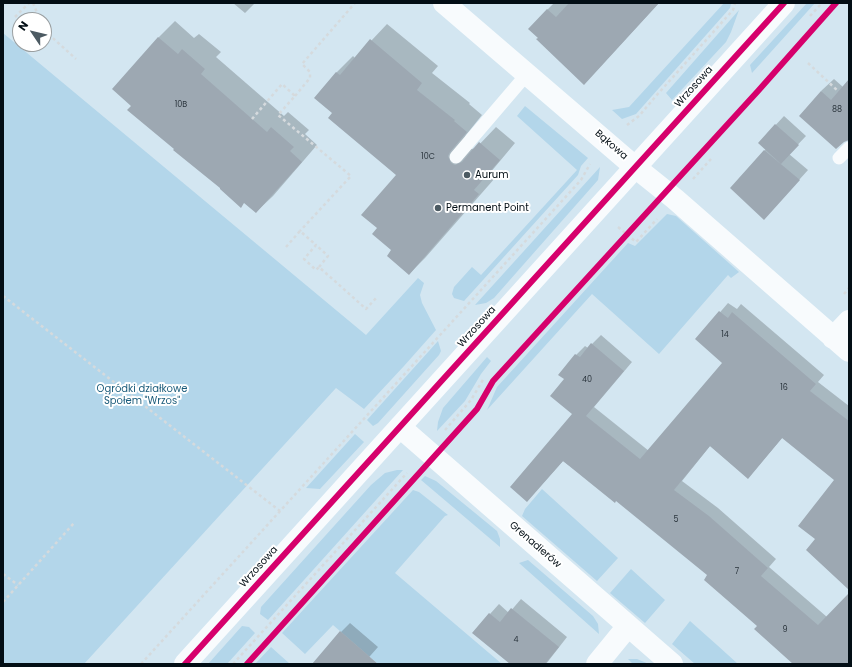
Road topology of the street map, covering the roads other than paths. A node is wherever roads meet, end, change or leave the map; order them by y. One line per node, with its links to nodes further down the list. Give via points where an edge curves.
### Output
1 (444, 3): 3 (street, Bąkowa)
2 (784, 3): 7 (street, Wrzosowa)
3 (527, 74): 5 (lane); 7 (street, Bąkowa)
4 (849, 148): 6 (lane)
5 (456, 157)
6 (839, 158)
7 (636, 166): 9 (street, Bąkowa); 10 (street, Wrzosowa)
8 (849, 321): 9 (street)
9 (841, 345)
10 (400, 427): 11 (street, Grenadierów); 12 (street, Wrzosowa)
11 (628, 626): 13 (street); 14 (street, Grenadierów)
12 (185, 664)
13 (597, 664)
14 (672, 664)

